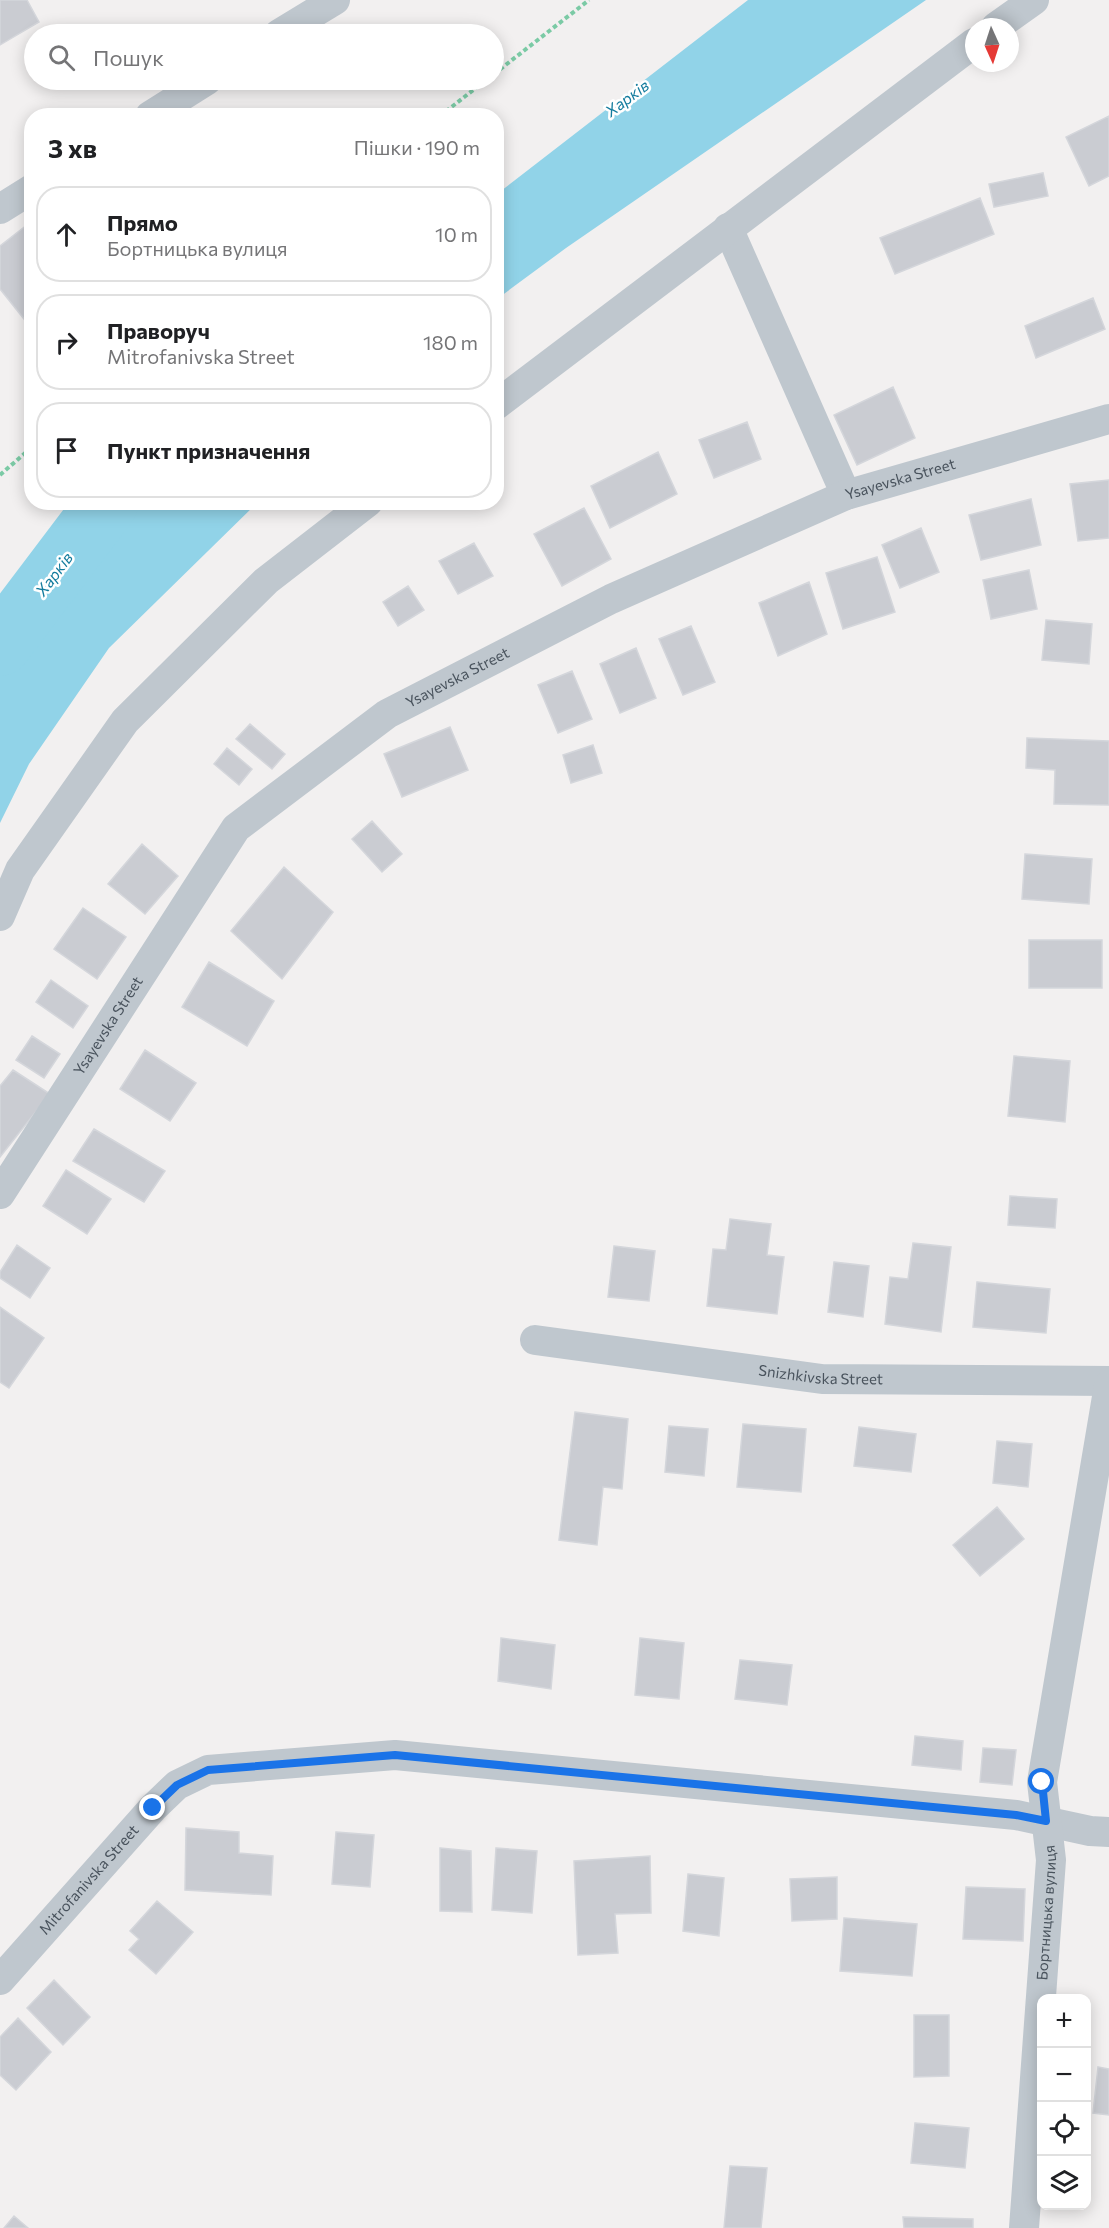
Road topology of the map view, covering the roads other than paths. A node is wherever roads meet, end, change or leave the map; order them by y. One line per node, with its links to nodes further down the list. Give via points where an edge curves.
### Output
1 (335, 0): 4 (street)
2 (1034, 0): 3 (street)
3 (1009, 18)
4 (295, 24)
5 (965, 50): 10 (street)
6 (191, 90): 7 (street)
7 (163, 108)
8 (24, 194): 9 (street)
9 (0, 209)
10 (728, 228): 11 (street); 13 (street)
11 (504, 399)
12 (1109, 419): 13 (street, Ysayevska Street)
13 (846, 495): 16 (street, Ysayevska Street, via 612,599 387,714 236,828)
14 (358, 510): 15 (street, via 266,581 124,721 20,870)
15 (0, 916)
16 (0, 1194)
17 (535, 1340): 18 (street, Snizhkivska Street, via 822,1379)
18 (1109, 1383): 19 (street, Бортницька вулиця, via 1042,1782)
19 (1046, 1821): 20 (street, Mitrofanivska Street); 21 (street, Mitrofanivska Street, via 395,1755 208,1770 177,1785 153,1808); 22 (street, Бортницька вулиця, via 1051,1860)
20 (1109, 1832)
21 (0, 1980)
22 (1024, 2228)

